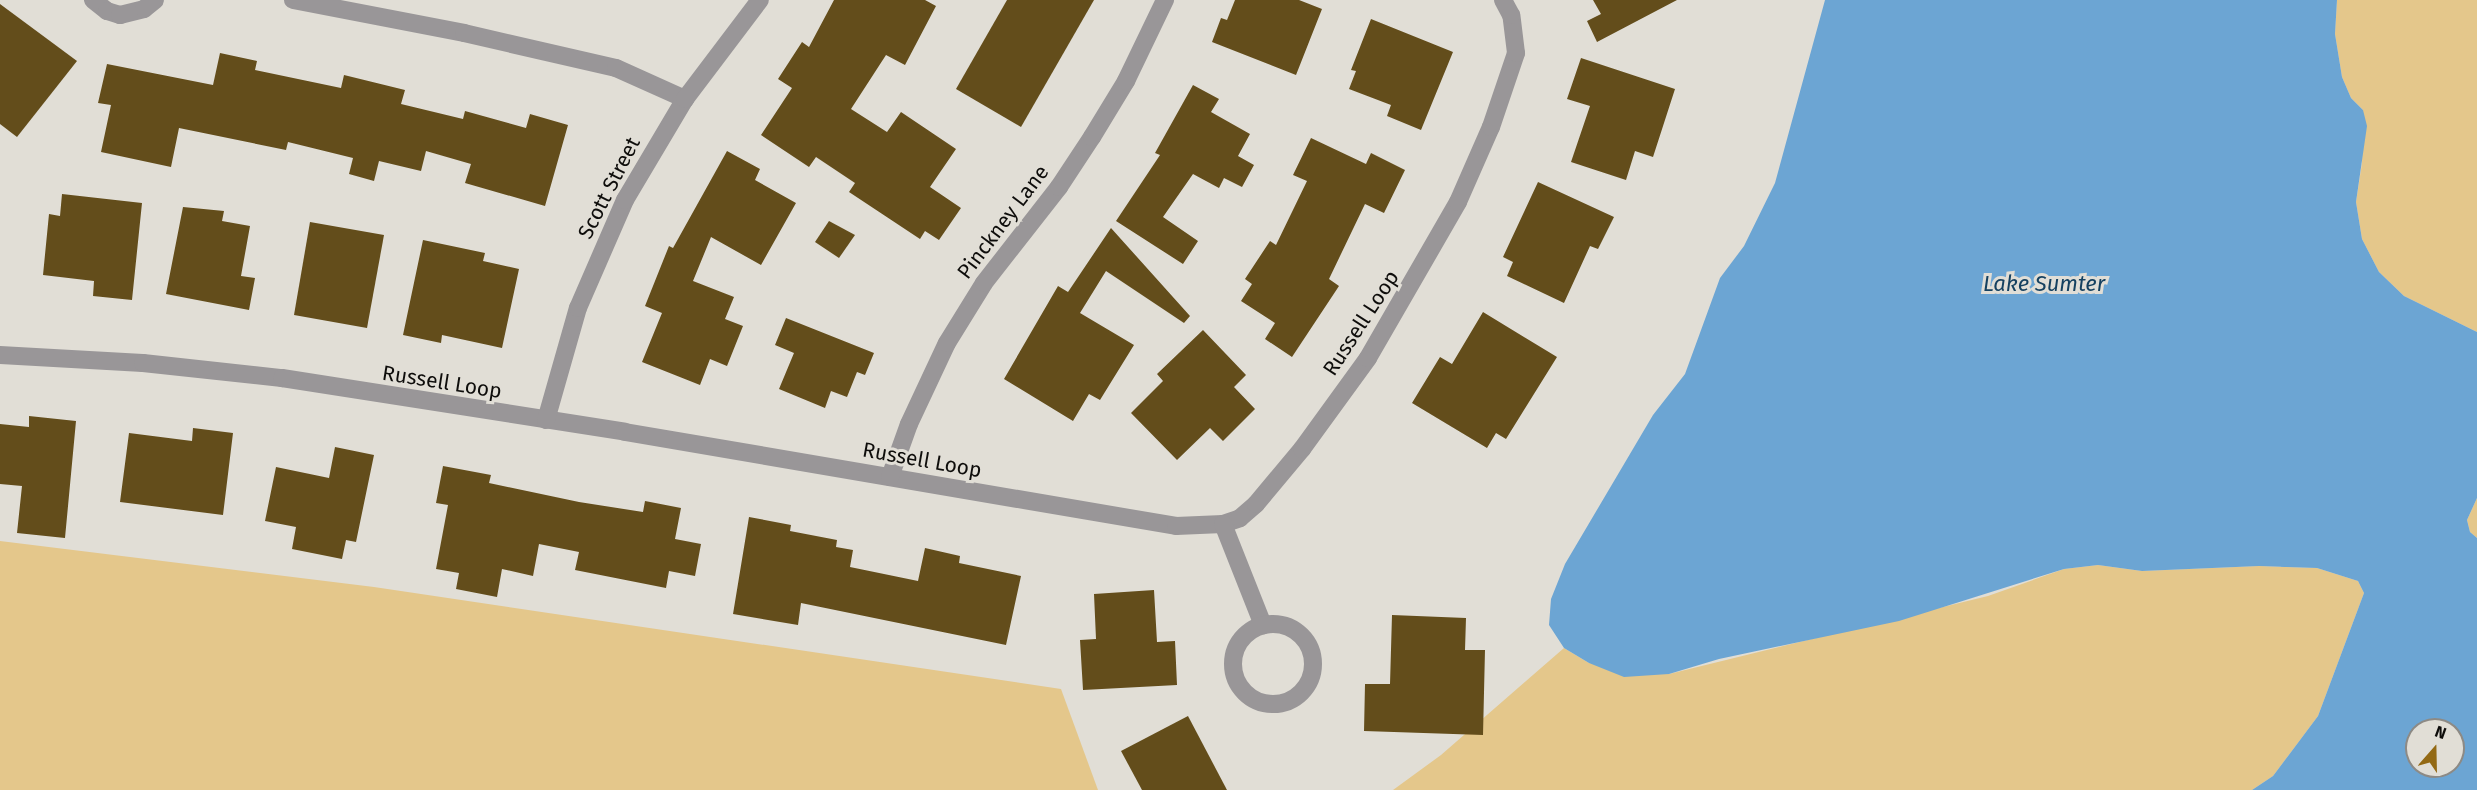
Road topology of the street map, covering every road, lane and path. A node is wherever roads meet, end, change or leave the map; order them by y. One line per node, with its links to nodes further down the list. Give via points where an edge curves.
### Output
1 (93, 0): 2 (street, via 120,15 144,9)
2 (155, 0)
3 (294, 0): 7 (street, via 616,68)
4 (760, 0): 7 (street, Scott Street)
5 (1165, 0): 10 (street, Pinckney Lane, via 1126,81 1092,136 1059,187 984,283 951,335 918,403)
6 (1503, 0): 11 (street, Russell Loop, via 1513,25 1516,53 1491,127 1458,202 1368,358 1302,449 1256,504 1240,518)
7 (685, 99): 9 (street, Scott Street, via 625,200 604,245 578,309)
8 (0, 355): 9 (street, Russell Loop, via 216,369)
9 (546, 420): 10 (street, Russell Loop)
10 (890, 477): 11 (street, Russell Loop, via 1176,526)
11 (1222, 524): 12 (street)
12 (1263, 625): 12 (street, via 1278,624 1303,636 1313,662 1305,688 1282,704 1257,701 1246,695 1233,673 1235,648 1247,633)

